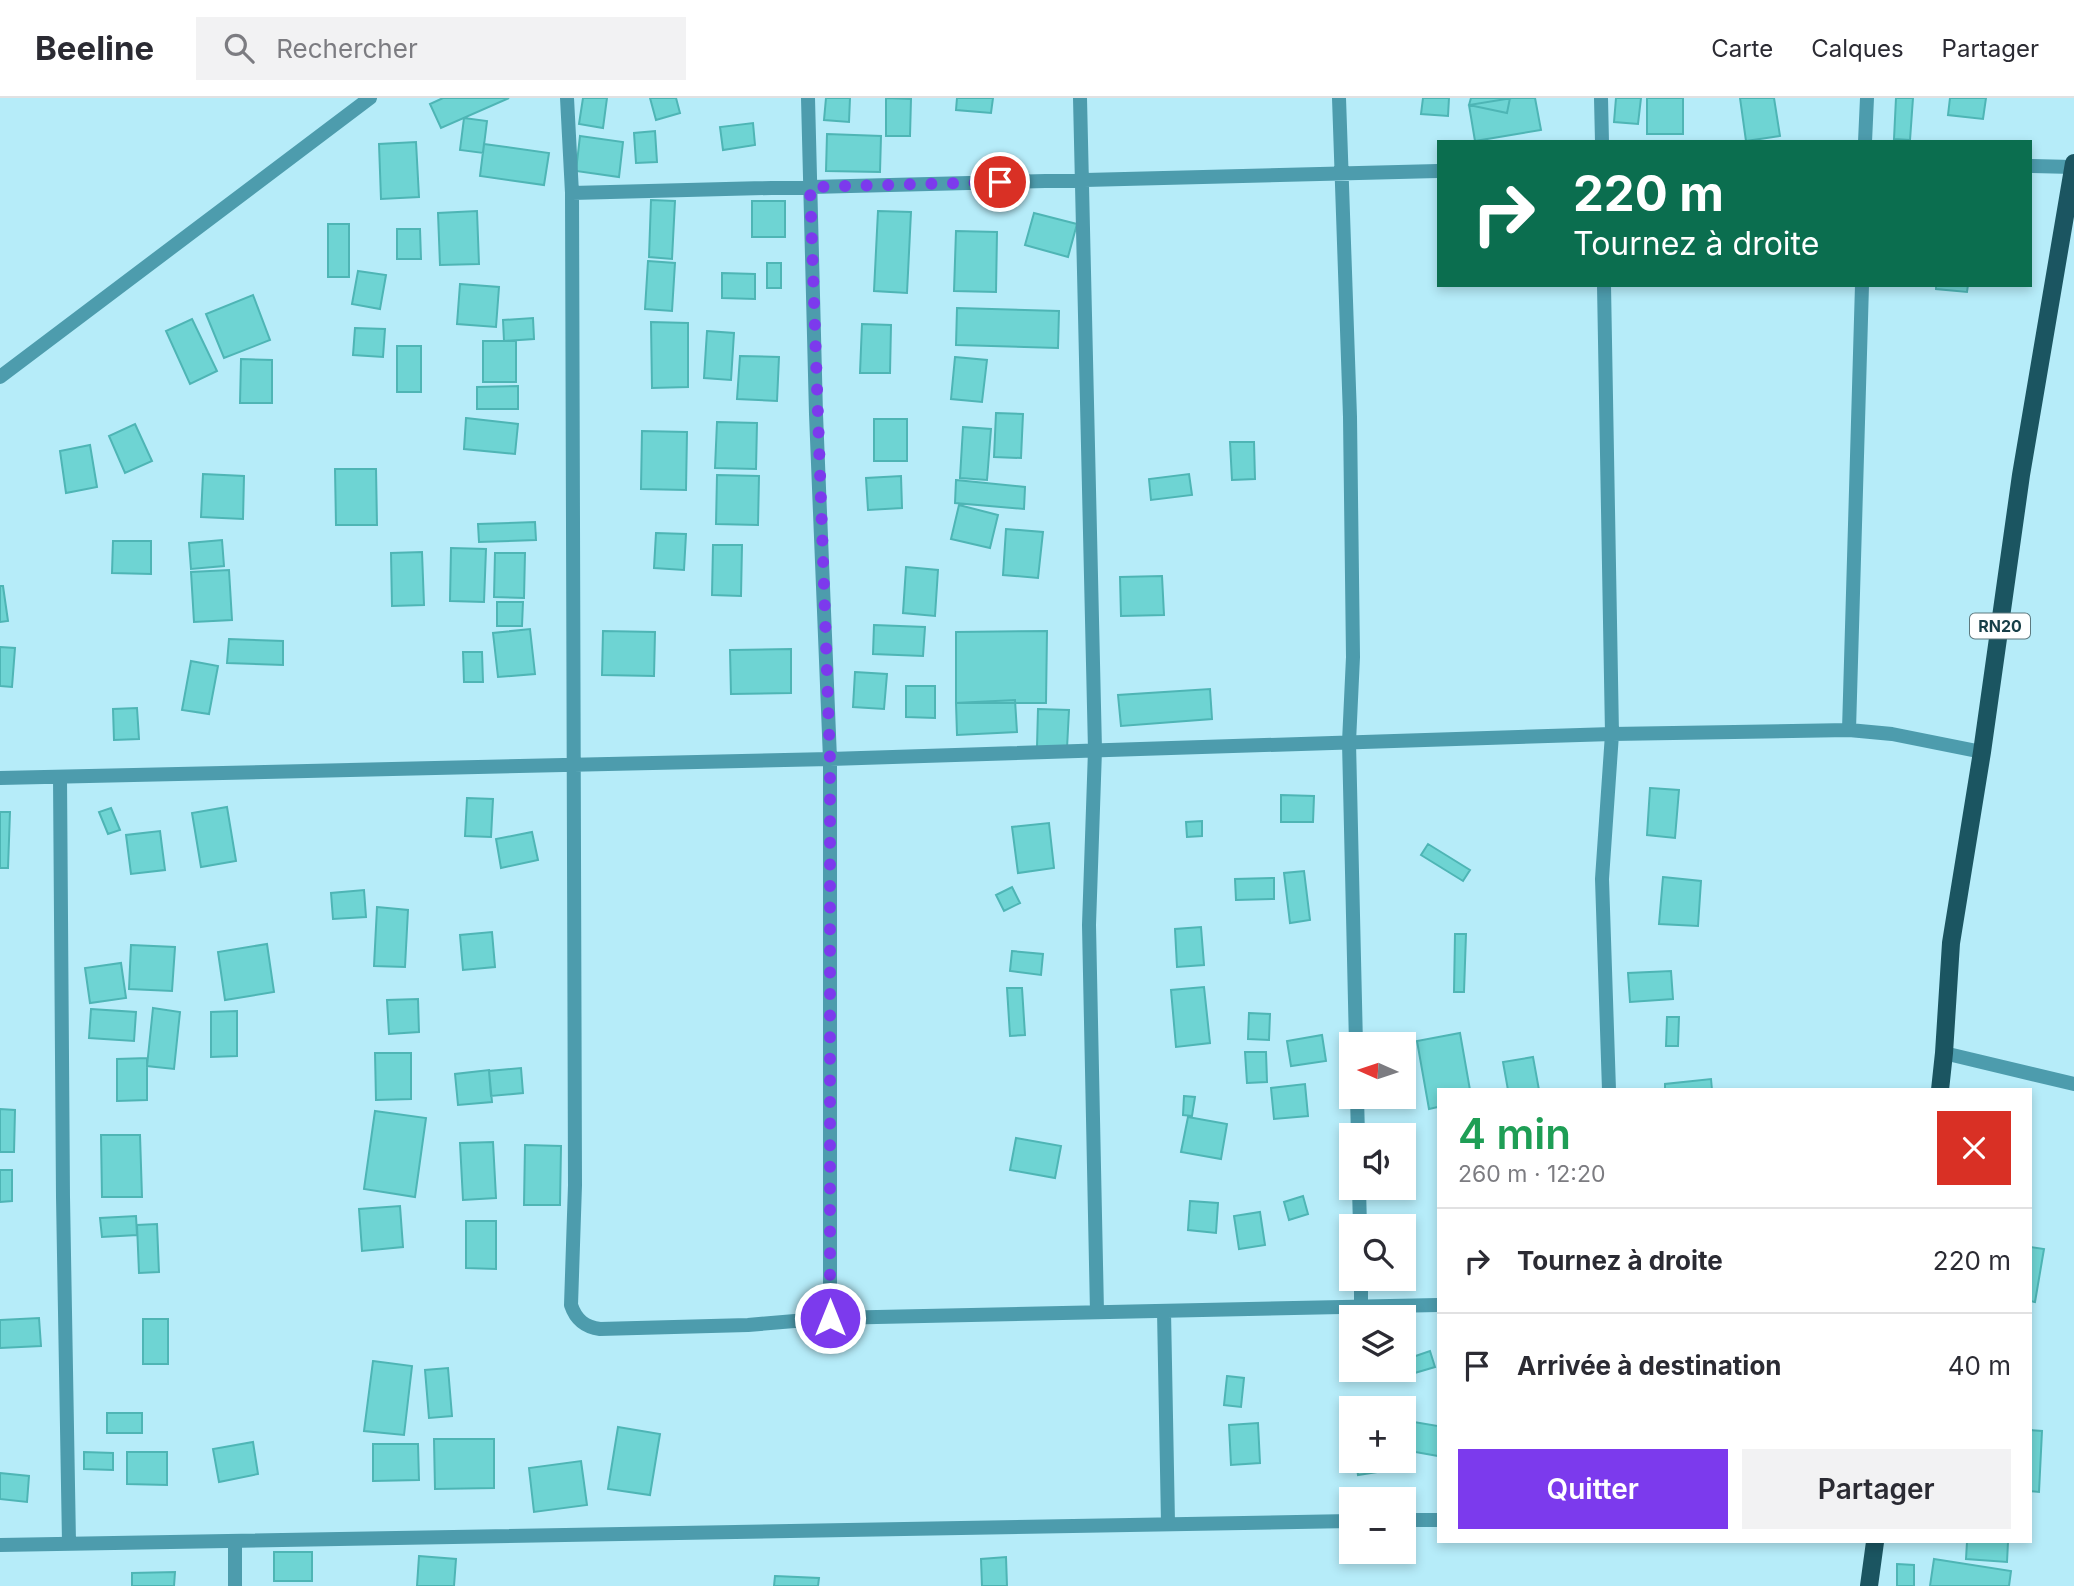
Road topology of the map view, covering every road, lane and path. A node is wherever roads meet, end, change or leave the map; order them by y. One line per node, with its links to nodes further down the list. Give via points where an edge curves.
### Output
1 (370, 98): 19 (street)
2 (567, 98): 16 (street)
3 (808, 98): 15 (street)
4 (1080, 98): 14 (street)
5 (1339, 98): 13 (street)
6 (1601, 98): 8 (street)
7 (1867, 98): 9 (street)
8 (1602, 140)
9 (1866, 140)
10 (2074, 165): 11 (street); 24 (main road, RN20, via 2021,475)
11 (2032, 166)
12 (1437, 171): 13 (street)
13 (1340, 173): 14 (street); 22 (street, via 1350,417 1353,657)
14 (1082, 180): 15 (street); 23 (street)
15 (810, 187): 16 (street); 25 (street)
16 (572, 192): 26 (street)
17 (1604, 287): 21 (street)
18 (1861, 287): 20 (street)
19 (0, 377)
20 (1849, 730): 21 (street); 24 (street)
21 (1612, 734): 22 (street); 32 (street, via 1602,879)
22 (1349, 742): 23 (street); 29 (street)
23 (1094, 750): 25 (street); 38 (street, via 1089,925)
24 (1982, 752): 30 (main road, RN20, via 1951,943)
25 (830, 759): 26 (street); 39 (street)
26 (575, 764): 27 (street); 39 (street, via 571,1306 589,1328 600,1329)
27 (60, 777): 28 (street); 45 (street)
28 (0, 778)
29 (1356, 1032)
30 (1944, 1053): 31 (street); 33 (main road, RN20)
31 (2074, 1084)
32 (1609, 1088)
33 (1940, 1088)
34 (1416, 1305): 35 (street)
35 (1437, 1305)
36 (1339, 1307): 37 (street)
37 (1164, 1311): 38 (street); 43 (street)
38 (1097, 1312): 39 (street)
39 (830, 1318)
40 (1416, 1520): 41 (street)
41 (1437, 1520)
42 (1339, 1521): 43 (street)
43 (1168, 1523): 44 (street)
44 (235, 1542): 45 (street); 48 (street)
45 (69, 1543): 47 (street)
46 (1875, 1543): 49 (main road)
47 (0, 1545)
48 (235, 1586)
49 (1869, 1586)

